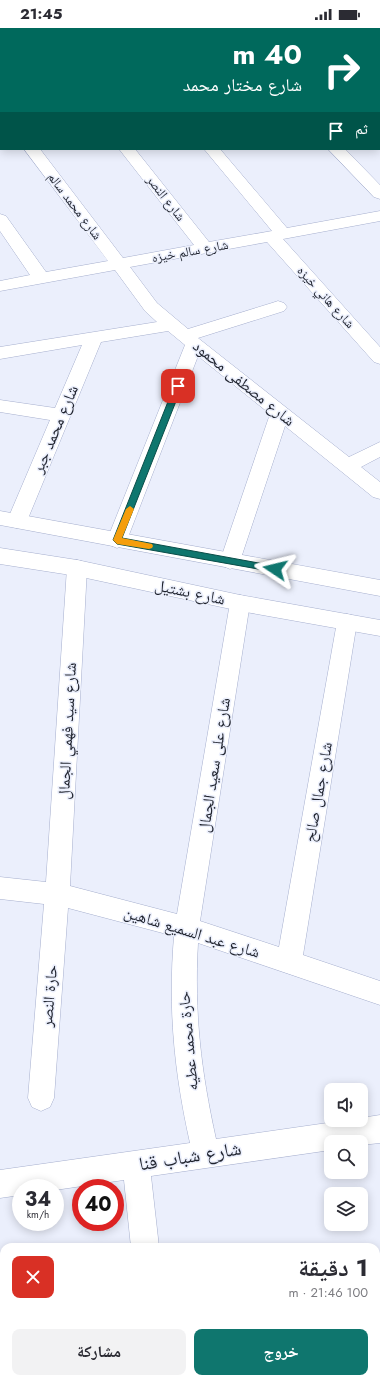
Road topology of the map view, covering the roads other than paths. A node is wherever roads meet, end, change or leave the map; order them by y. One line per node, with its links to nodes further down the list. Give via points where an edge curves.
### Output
1 (33, 150): 10 (street, شارع محمد سالم)
2 (128, 150): 9 (street, شارع النصر)
3 (213, 150): 8 (street, شارع هاني خيزه)
4 (337, 150): 5 (street)
5 (380, 194)
6 (380, 216): 8 (street, شارع سالم خيزه)
7 (0, 219): 11 (street)
8 (277, 235): 9 (street, شارع سالم خيزه); 17 (street, شارع هاني خيزه)
9 (205, 248): 10 (street, شارع سالم خيزه)
10 (117, 264): 11 (street, شارع سالم خيزه); 14 (street, شارع مصطفى محمود, via 151,307)
11 (40, 278): 12 (street, شارع سالم خيزه)
12 (0, 286)
13 (278, 307): 14 (street)
14 (183, 335): 15 (street); 19 (street, شارع مصطفى محمود); 25 (street)
15 (94, 338): 16 (street); 20 (street, شارع محمد جبر)
16 (0, 353)
17 (380, 358)
18 (0, 406): 20 (street)
19 (280, 412): 22 (street, شارع مصطفى محمود); 27 (street)
20 (61, 415): 24 (street, شارع محمد جبر)
21 (380, 449): 22 (street)
22 (347, 466): 23 (street, شارع مصطفى محمود)
23 (380, 492)
24 (8, 520): 25 (street)
25 (117, 540): 27 (street)
26 (0, 556): 28 (street, شارع بشتيل)
27 (230, 561): 29 (street)
28 (77, 568): 30 (street, شارع بشتيل); 34 (street, شارع سيد فهمي الجمال)
29 (380, 588)
30 (240, 603): 31 (street, شارع بشتيل); 35 (street, شارع على سعيد الجمال)
31 (347, 622): 32 (street, شارع بشتيل); 36 (street, شارع جمال صالح)
32 (380, 628)
33 (0, 888): 34 (street, شارع عبد السميع شاهين)
34 (57, 894): 35 (street, شارع عبد السميع شاهين); 38 (street, حارة النصر)
35 (187, 928): 36 (street, شارع عبد السميع شاهين); 40 (street, حارة محمد عطيه, via 183,980 185,1035 192,1093)
36 (289, 962): 37 (street, شارع عبد السميع شاهين)
37 (380, 993)
38 (41, 1098)
39 (380, 1129): 40 (street, شارع شباب قنا)
40 (206, 1153): 41 (street, شارع شباب قنا)
41 (136, 1165): 42 (street, شارع شباب قنا); 43 (street)
42 (0, 1184)
43 (145, 1243)

